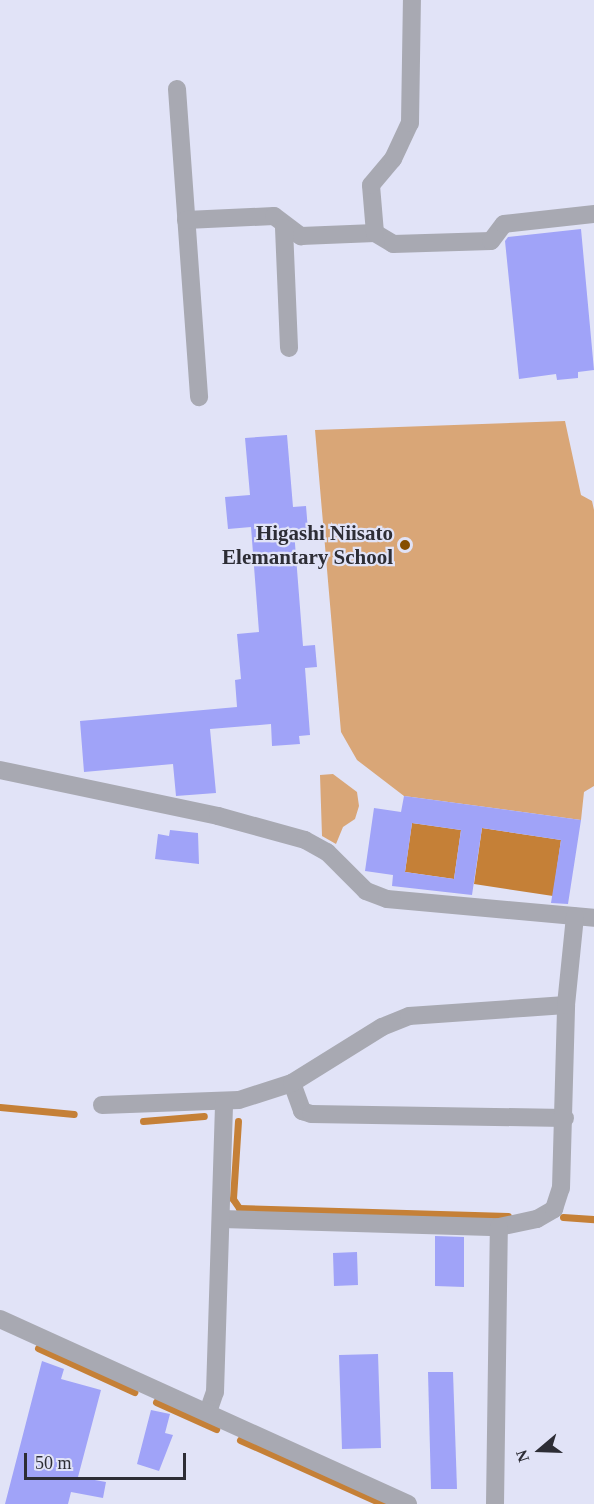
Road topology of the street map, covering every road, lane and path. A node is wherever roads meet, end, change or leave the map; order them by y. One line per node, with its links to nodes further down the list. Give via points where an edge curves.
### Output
1 (412, 0): 6 (street, via 410,123 393,159 371,185)
2 (177, 88): 4 (street)
3 (594, 214): 6 (street, via 504,224 491,241 393,244)
4 (186, 220): 5 (street, via 263,215 281,220); 8 (street)
5 (284, 228): 6 (street, via 301,236); 7 (street)
6 (375, 233)
7 (289, 348)
8 (199, 397)
9 (0, 770): 10 (street, via 218,816 305,840 327,852 352,881 387,899)
10 (575, 916): 11 (street); 12 (street)
11 (594, 918)
12 (566, 1005): 13 (street, via 409,1016 382,1027); 16 (street)
13 (292, 1083): 14 (street); 16 (street, via 302,1111 311,1114)
14 (224, 1103): 15 (street); 17 (street)
15 (102, 1105)
16 (564, 1118): 18 (street, via 560,1203 537,1219)
17 (222, 1219): 18 (street); 20 (street, via 215,1392)
18 (499, 1227): 22 (street)
19 (0, 1319): 20 (street)
20 (208, 1412): 21 (street)
21 (408, 1504)
22 (495, 1504)

